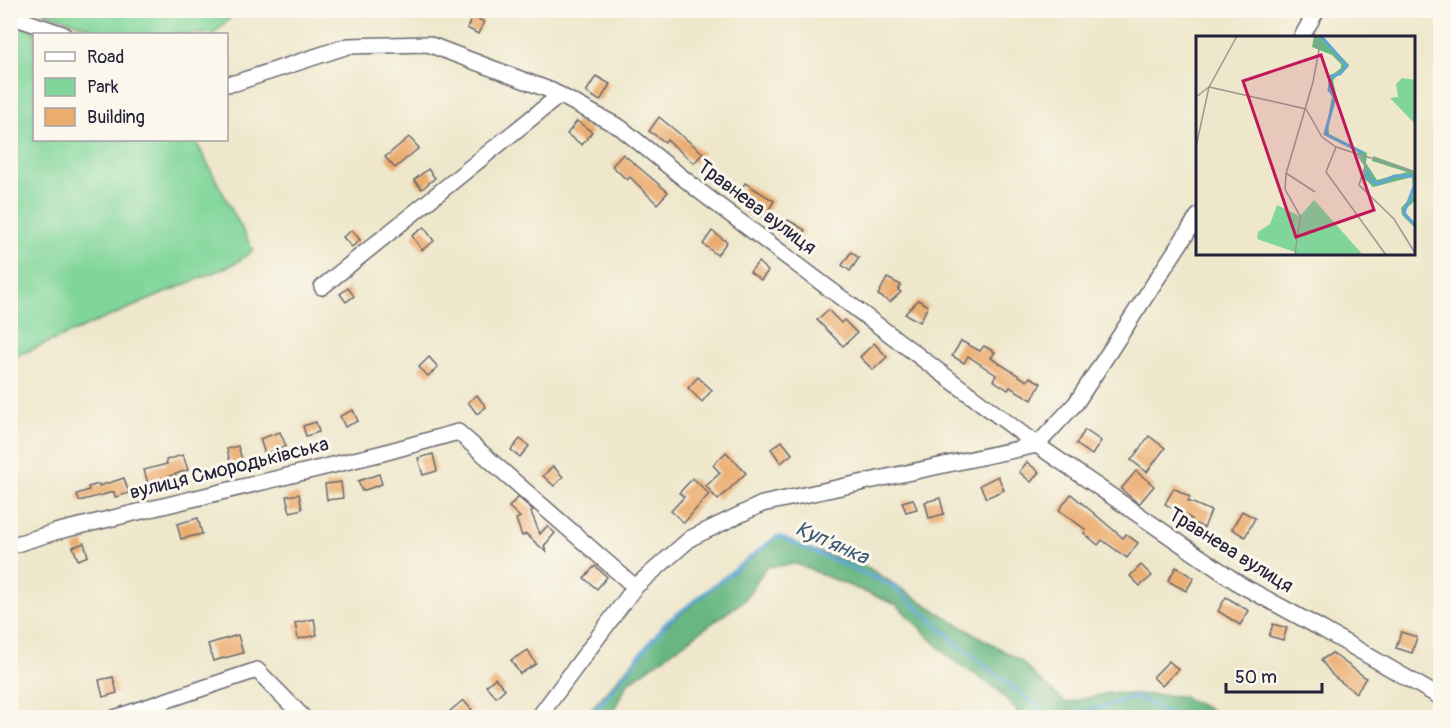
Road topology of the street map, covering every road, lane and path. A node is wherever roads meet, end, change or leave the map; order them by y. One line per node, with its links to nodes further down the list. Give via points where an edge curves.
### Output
1 (1317, 10): 4 (street)
2 (10, 16): 3 (street)
3 (60, 33)
4 (1302, 36)
5 (228, 84): 6 (street, Травнева вулиця, via 348,46 428,44)
6 (560, 95): 8 (street); 9 (street, Травнева вулиця, via 621,128)
7 (1196, 218): 9 (street, via 1076,404)
8 (322, 287)
9 (1037, 445): 11 (street, via 762,504 691,538); 12 (street, Травнева вулиця, via 1241,585)
10 (10, 546): 11 (street, вулиця Смородьківська, via 458,432)
11 (635, 587): 15 (street)
12 (1440, 697)
13 (114, 717): 14 (street, via 257,670)
14 (304, 717)
15 (538, 717)

